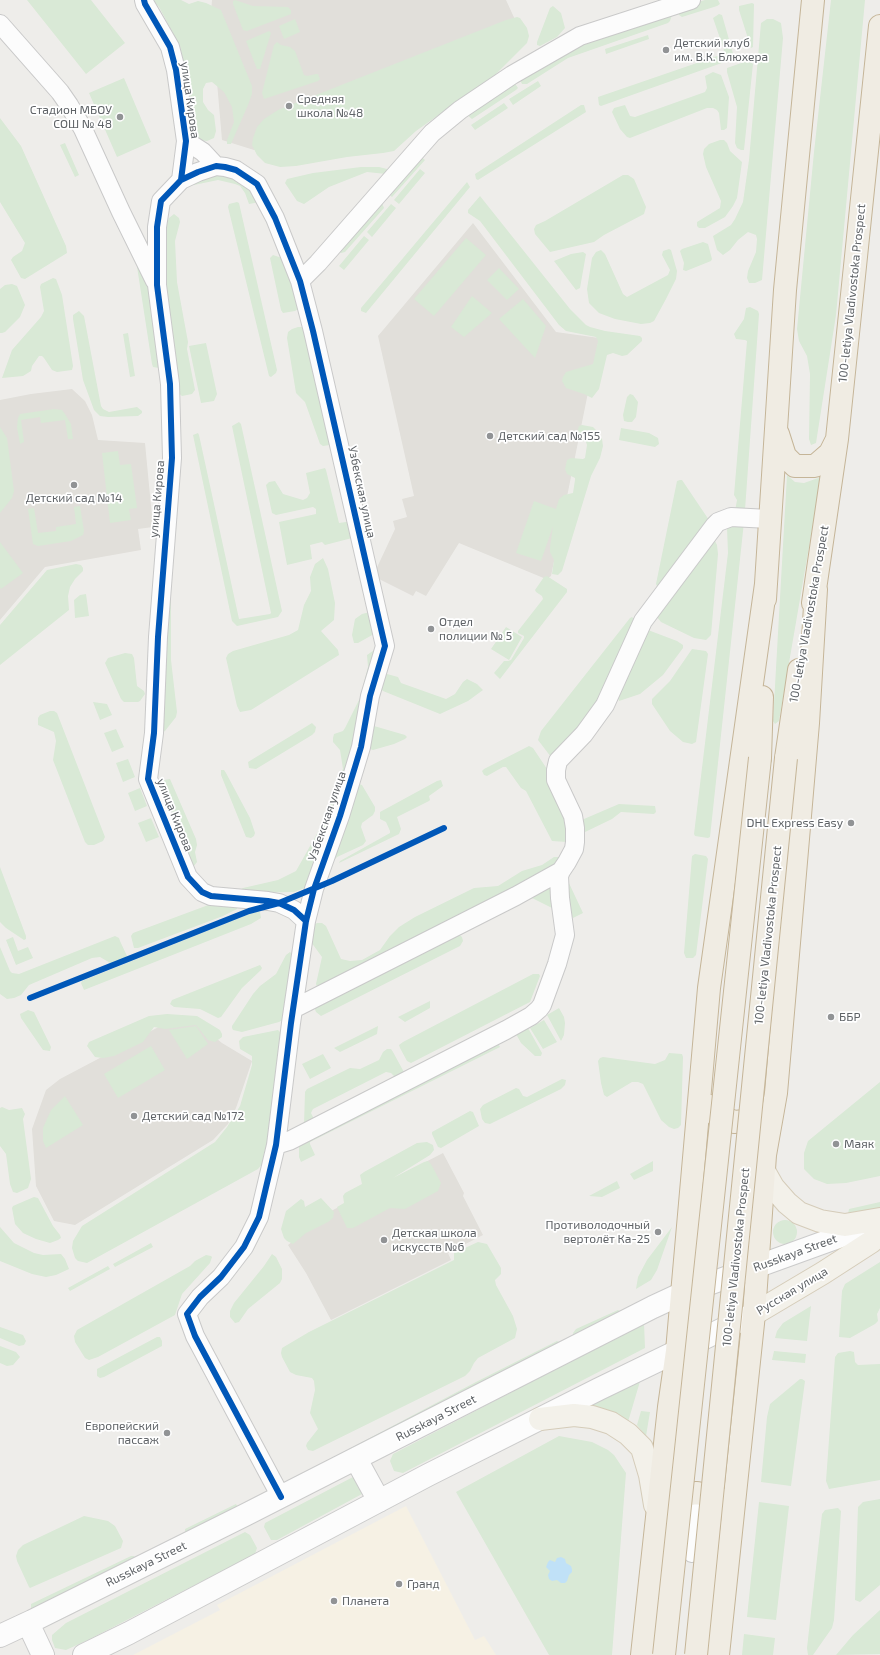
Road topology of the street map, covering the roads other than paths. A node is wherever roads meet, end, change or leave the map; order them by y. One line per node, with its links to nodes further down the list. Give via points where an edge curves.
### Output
1 (144, 0): 6 (street, улица Кирова, via 170,46)
2 (691, 0): 9 (street, via 580,36 512,75 460,110 432,133)
3 (813, 0): 11 (highway, via 785,290)
4 (0, 24): 10 (street, улица Кирова, via 69,105 83,129)
5 (880, 26): 12 (highway, 100-letiya Vladivostoka Prospect)
6 (186, 141): 7 (street); 8 (street, улица Кирова)
7 (216, 166): 8 (street); 9 (street, Узбекская улица, via 236,170 257,184 272,211)
8 (181, 180): 10 (street, улица Кирова, via 161,202 157,227)
9 (300, 281): 17 (street, Узбекская улица, via 341,448 385,646 370,696 361,747 314,889)
10 (157, 286): 17 (street, улица Кирова, via 170,384 172,458 158,637 154,733 148,779 188,877 202,892 211,896 279,903 294,910)
11 (777, 433): 12 (highway, via 786,456 795,466 815,466 830,453); 13 (highway)
12 (837, 439): 15 (highway, 100-letiya Vladivostoka Prospect)
13 (769, 519): 14 (highway); 16 (street, via 731,517 714,525 643,621 605,705 584,734 558,761 556,780 573,816 576,842)
14 (766, 584): 19 (highway, via 709,988); 43 (highway, bridge, via 760,758)
15 (816, 588): 20 (highway, via 804,774); 44 (highway, 100-letiya Vladivostoka Prospect, bridge, via 797,678 786,758)
16 (561, 871): 18 (street); 21 (street, via 560,898 565,935 557,964 539,1009 499,1033)
17 (306, 921): 18 (street, Узбекская улица)
18 (293, 1010): 21 (street, Узбекская улица)
19 (699, 1095): 20 (highway, via 711,1112 734,1122 756,1120); 27 (highway)
20 (773, 1114): 22 (highway)
21 (276, 1145): 33 (street, Узбекская улица, via 259,1217 244,1248 187,1314 195,1336)
22 (764, 1171): 23 (main road, via 787,1203 800,1213 820,1221 846,1226); 26 (highway)
23 (880, 1219)
24 (880, 1222): 26 (main road, Russkaya Street)
25 (880, 1234): 28 (main road, Русская улица, via 823,1273)
26 (757, 1267): 27 (main road, Russkaya Street); 28 (highway)
27 (681, 1294): 29 (highway); 31 (main road, Russkaya Street)
28 (754, 1314): 29 (main road, Русская улица); 35 (highway)
29 (677, 1351): 30 (main road); 36 (highway)
30 (540, 1418): 34 (main road); 36 (main road, via 574,1415 592,1417 611,1423 628,1434 642,1448)
31 (356, 1459): 33 (main road, Russkaya Street); 34 (main road)
32 (697, 1493): 35 (highway, via 718,1498); 36 (highway, via 675,1496); 37 (street)
33 (281, 1497): 38 (main road, Russkaya Street)
34 (379, 1501): 41 (main road)
35 (733, 1512): 45 (highway)
36 (657, 1515): 42 (highway)
37 (692, 1554)
38 (28, 1623): 39 (main road, Russkaya Street); 40 (main road)
39 (0, 1636)
40 (43, 1655)
41 (84, 1655)
42 (642, 1655)
43 (664, 1655)
44 (696, 1655)
45 (718, 1655)

